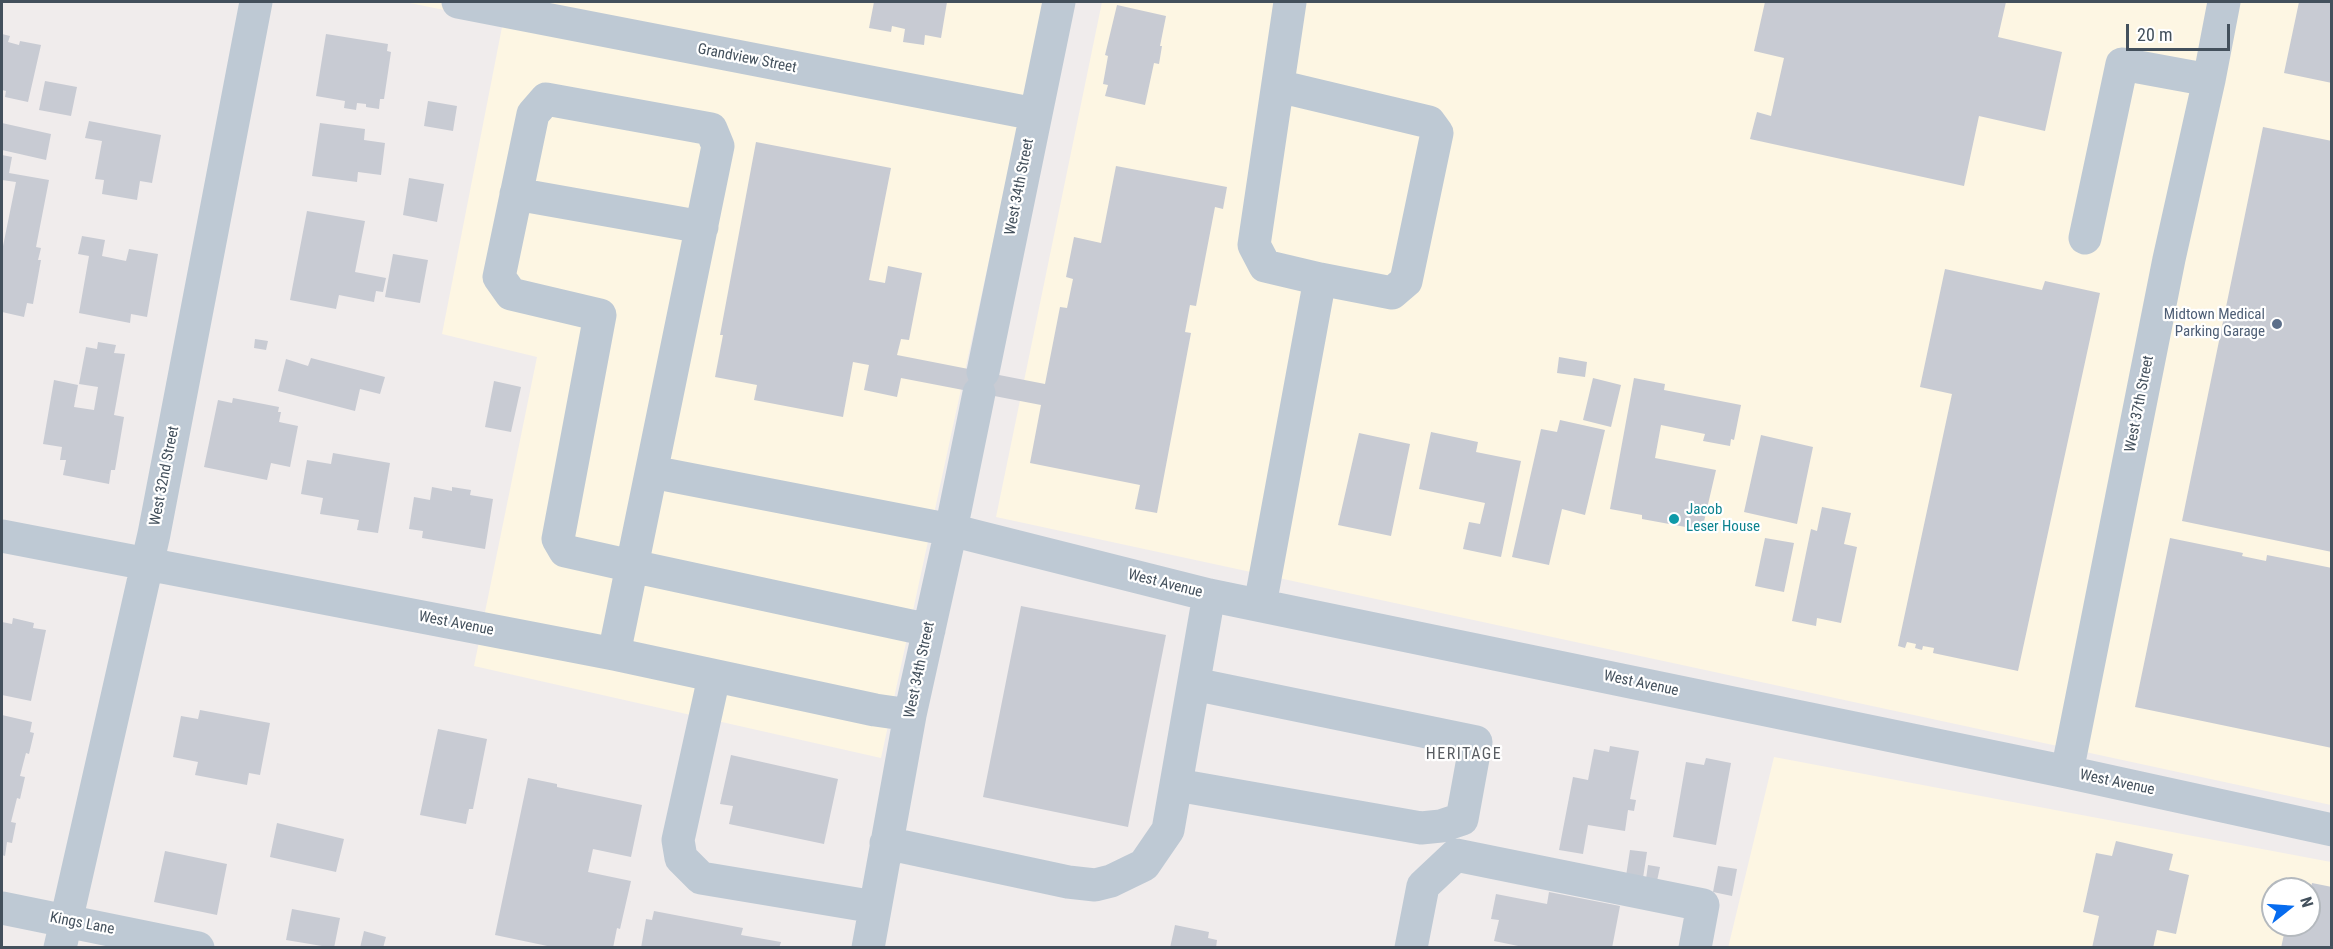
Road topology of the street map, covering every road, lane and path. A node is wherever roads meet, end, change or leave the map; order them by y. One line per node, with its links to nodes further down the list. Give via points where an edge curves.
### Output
1 (458, 2): 8 (street, Grandview Street)
2 (1059, 2): 8 (street, West 34th Street)
3 (1290, 2): 7 (street)
4 (2224, 2): 6 (street, West 37th Street)
5 (251, 3): 16 (street, West 32nd Street)
6 (2210, 80): 11 (street, via 2122,64); 25 (street, West 37th Street, via 2164,282)
7 (1278, 86): 12 (street, via 1254,245 1265,266); 12 (street, via 1429,122 1437,133 1406,281 1392,293)
8 (1035, 114): 14 (street, West 34th Street)
9 (516, 194): 10 (street); 10 (street, via 533,114 546,99 558,101 711,129 718,146); 17 (street, via 499,277 511,294 600,315 558,539 565,551)
10 (702, 227): 13 (street)
11 (2085, 238)
12 (1320, 279): 19 (street)
13 (652, 472): 14 (street, West Avenue); 17 (street)
14 (951, 530): 18 (street, West Avenue); 20 (street, West 34th Street)
15 (2, 536): 16 (street, West Avenue)
16 (147, 565): 21 (street, West Avenue); 31 (street, West 32nd Street)
17 (632, 566): 20 (street); 21 (street)
18 (1209, 595): 19 (street, West Avenue); 23 (street)
19 (1260, 605): 25 (street, West Avenue)
20 (929, 630): 24 (street, West 34th Street)
21 (614, 654): 22 (street, West Avenue)
22 (714, 677): 24 (street, West Avenue); 29 (street, via 678,840 681,858 701,878)
23 (1194, 684): 26 (street); 26 (street, via 1476,742 1462,819 1441,826 1422,828)
24 (910, 715): 28 (street, West 34th Street)
25 (2067, 772): 27 (street, West Avenue)
26 (1177, 785): 28 (street, via 1168,830 1144,865 1095,885)
27 (2331, 830)
28 (886, 843): 29 (street, West 34th Street)
29 (875, 907): 33 (street, West 34th Street)
30 (2, 908): 31 (street, Kings Lane)
31 (63, 934): 32 (street, Kings Lane)
32 (198, 948)
33 (868, 948)
34 (1411, 948): 35 (street, via 1423,886 1456,855 1703,904)
35 (1695, 948)

